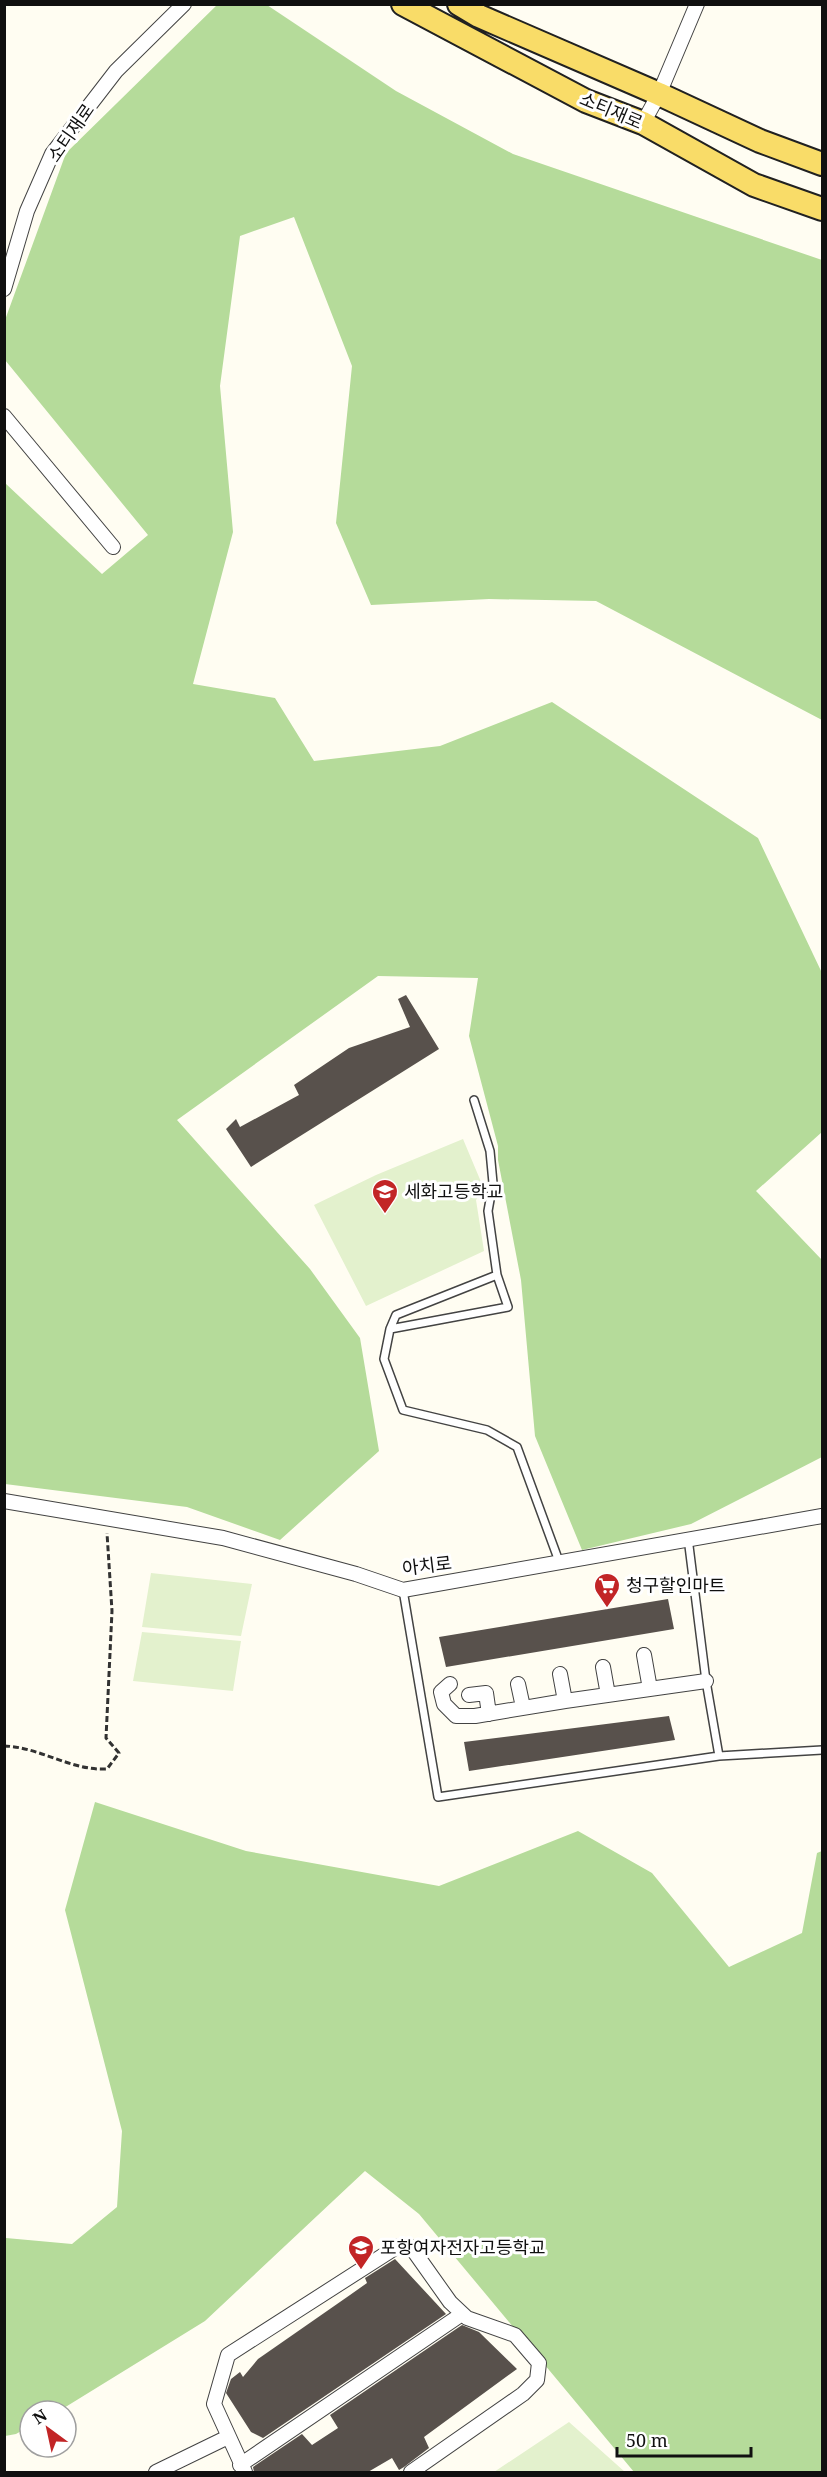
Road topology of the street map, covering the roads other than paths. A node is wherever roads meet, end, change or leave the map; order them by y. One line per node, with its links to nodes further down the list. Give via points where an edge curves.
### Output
1 (184, 4): 9 (street, 소티재로, via 116,70 52,154 27,211)
2 (403, 4): 6 (main road, 소티재로, via 586,101)
3 (459, 4): 5 (main road, 소티재로)
4 (697, 4): 5 (street)
5 (659, 94): 6 (street); 7 (main road, 소티재로, via 760,141)
6 (643, 123): 8 (main road, 소티재로, via 754,185)
7 (822, 164)
8 (822, 208)
9 (4, 289)
10 (4, 416): 11 (street)
11 (114, 547)
12 (474, 1100): 13 (lane, via 490,1151 493,1183 488,1211)
13 (496, 1275): 14 (lane, via 396,1315); 14 (lane, via 508,1307)
14 (390, 1329): 18 (lane, via 384,1359 403,1410 487,1430 517,1447)
15 (4, 1501): 19 (street, 아치로, via 223,1538)
16 (822, 1516): 17 (street, 아치로)
17 (688, 1538): 18 (street, 아치로); 23 (lane)
18 (560, 1564): 19 (street, 아치로)
19 (403, 1590): 33 (lane, via 438,1797)
20 (644, 1655): 26 (street)
21 (603, 1667): 28 (street)
22 (560, 1674): 29 (street)
23 (706, 1681): 26 (street); 33 (lane)
24 (450, 1684): 31 (street, via 441,1692 444,1704 456,1716)
25 (518, 1684): 30 (street)
26 (650, 1689): 28 (street)
27 (469, 1695): 31 (street, via 486,1692)
28 (608, 1695): 29 (street)
29 (565, 1701): 30 (street)
30 (524, 1707): 31 (street)
31 (489, 1714)
32 (822, 1750): 33 (lane)
33 (719, 1756)
34 (462, 2314): 35 (street, via 411,2247 398,2246 228,2355 214,2404); 36 (street); 38 (street, via 514,2335 539,2363 537,2380 523,2394)
35 (228, 2437): 36 (street); 37 (street)
36 (242, 2469)
37 (156, 2472)
38 (411, 2472)

